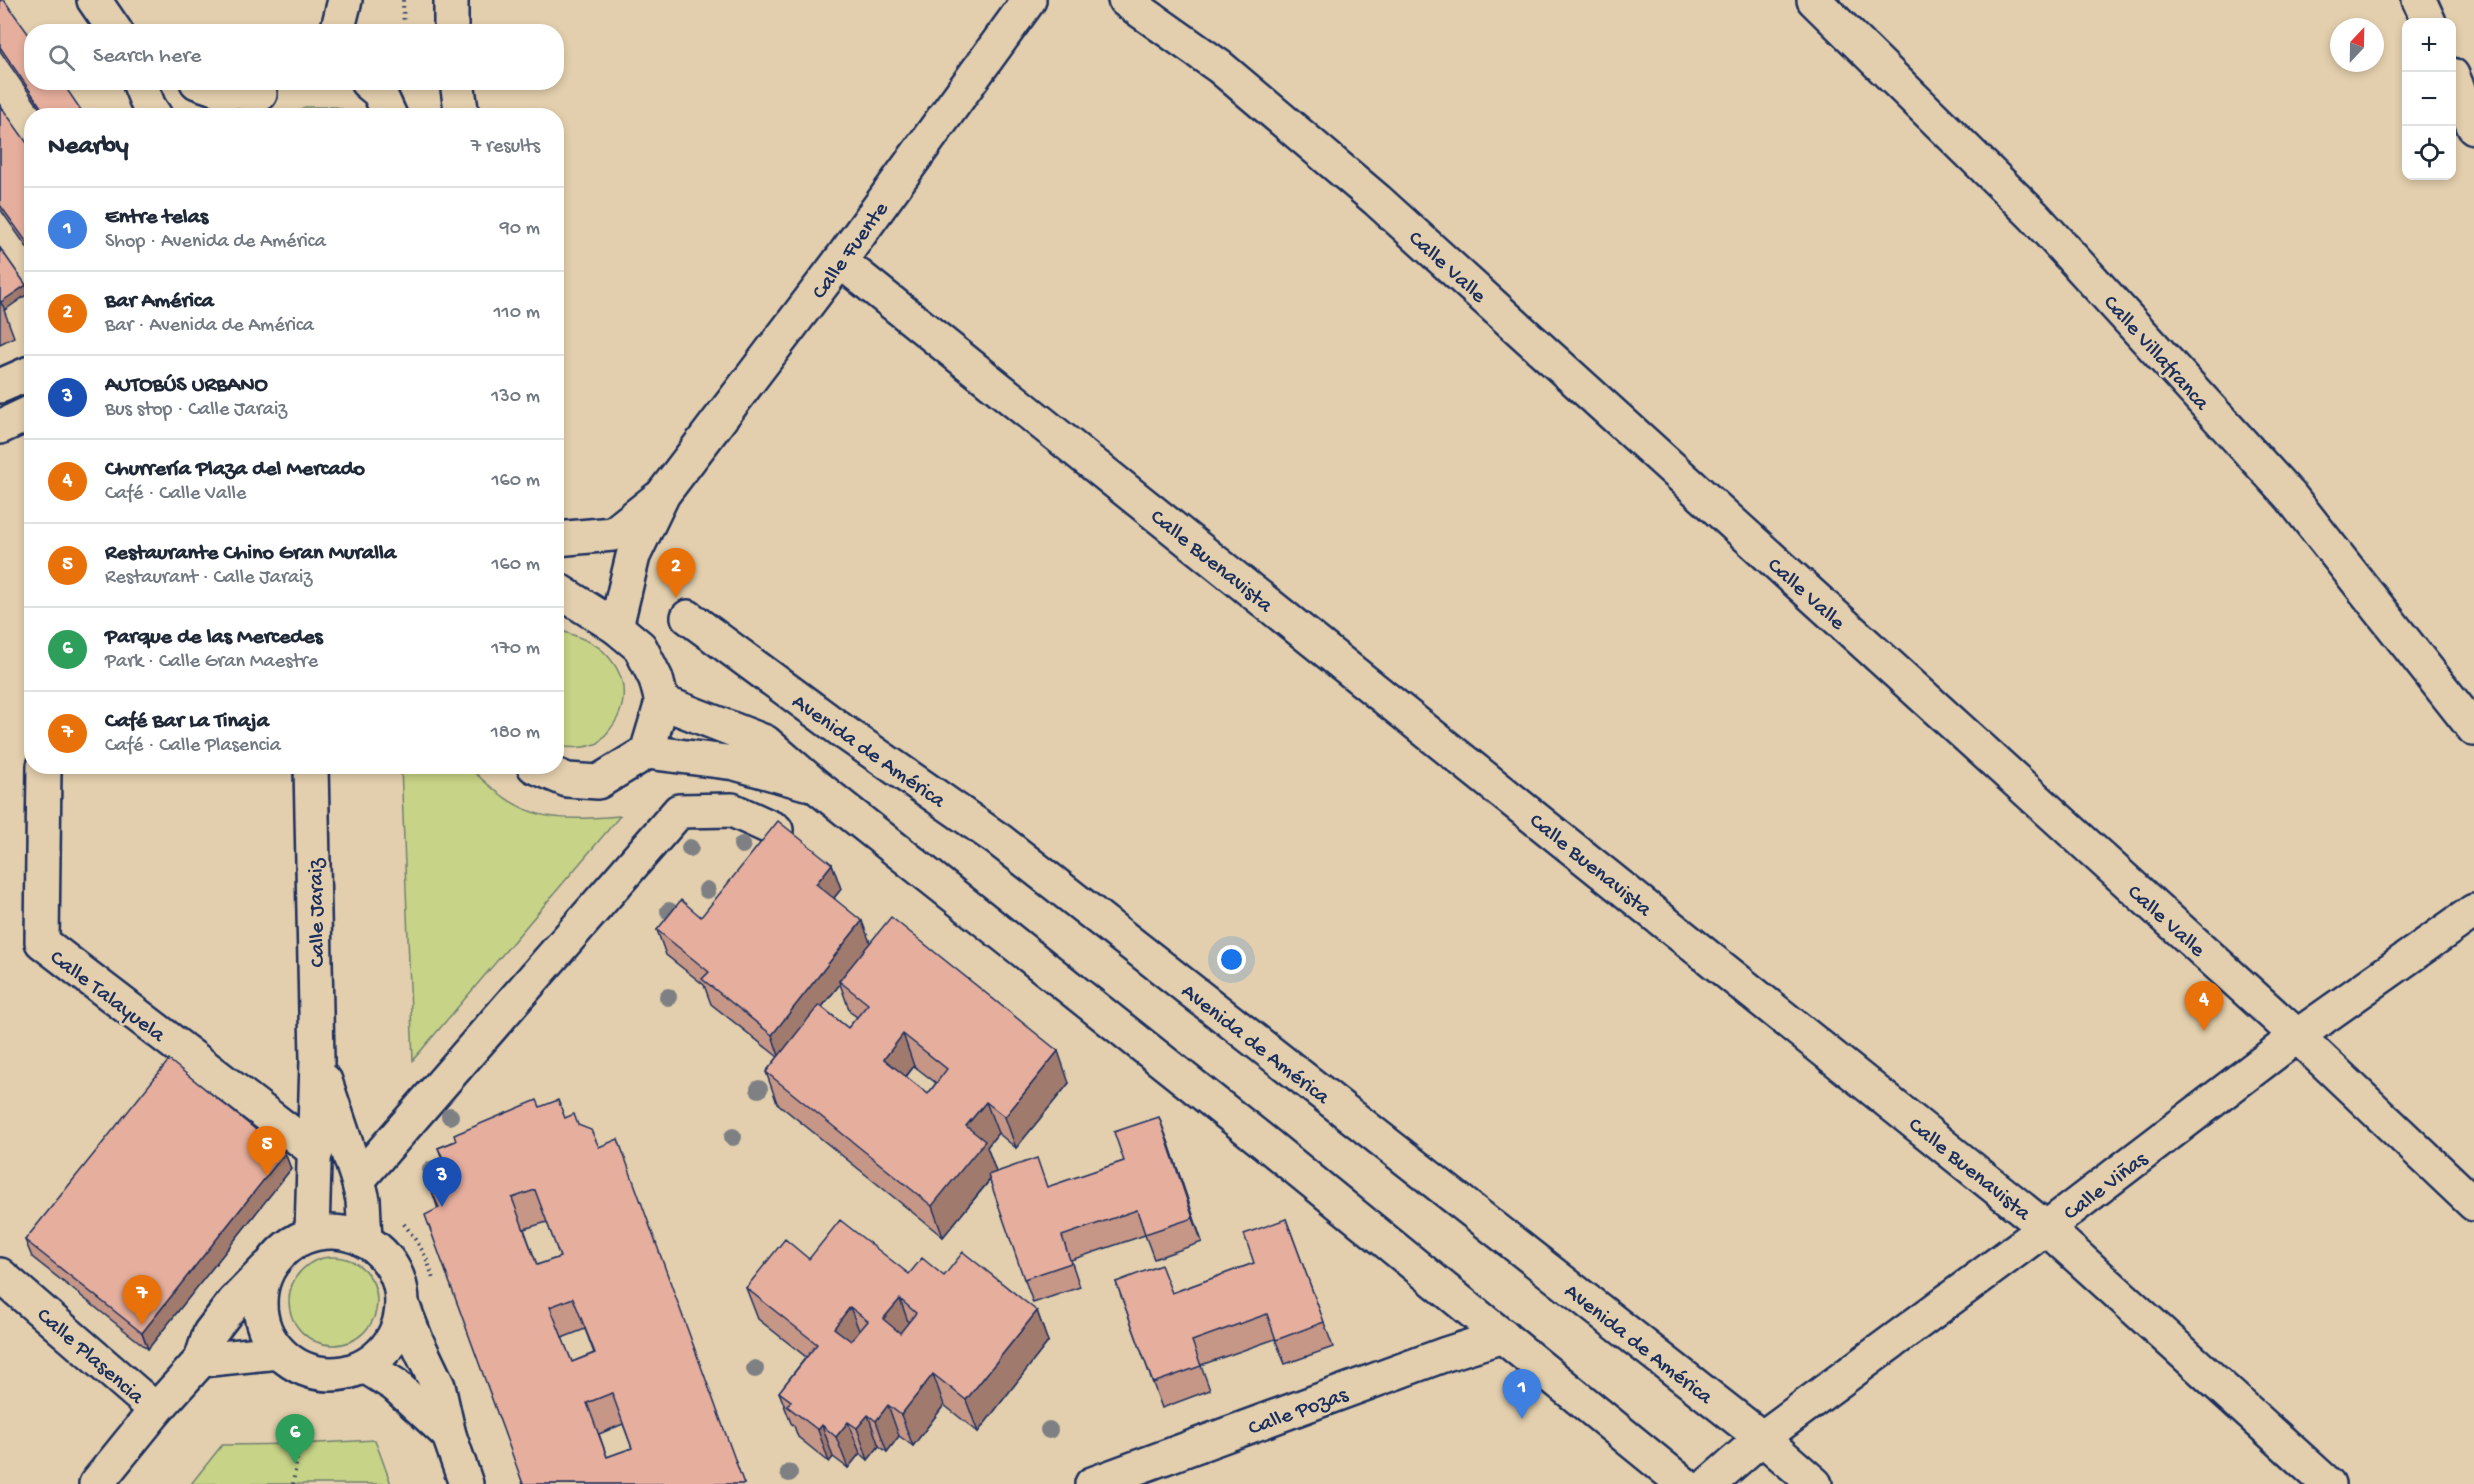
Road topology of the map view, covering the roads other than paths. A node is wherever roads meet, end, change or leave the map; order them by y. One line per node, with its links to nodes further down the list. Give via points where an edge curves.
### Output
1 (94, 0): 10 (street)
2 (345, 0): 11 (street)
3 (358, 0): 12 (street)
4 (451, 0): 13 (street)
5 (1029, 0): 22 (street, Calle Fuente)
6 (1125, 0): 41 (street, Calle Valle, via 1220,67 1377,200)
7 (1814, 0): 33 (street, Calle Villafranca, via 2034,216 2291,496)
8 (2419, 0): 9 (street)
9 (2427, 18)
10 (110, 24)
11 (339, 24)
12 (362, 24)
13 (451, 24)
14 (2456, 86): 21 (street)
15 (142, 90): 19 (street)
16 (220, 90): 18 (street)
17 (458, 90): 20 (street)
18 (261, 97)
19 (150, 108)
20 (461, 108)
21 (2474, 127)
22 (840, 261): 27 (street, Calle Fuente); 46 (street, Calle Buenavista)
23 (24, 376): 24 (street)
24 (0, 386)
25 (24, 416): 26 (street)
26 (0, 427)
27 (663, 494): 28 (street, Calle Fuente, via 613,534); 31 (street, Calle Fuente, via 633,556)
28 (564, 537)
29 (564, 594): 31 (street)
30 (688, 617): 58 (street, Avenida de América, via 999,840)
31 (616, 627): 32 (street, via 640,647)
32 (662, 702): 34 (street); 38 (street, via 765,742)
33 (2474, 729)
34 (647, 752): 37 (street, via 598,782 567,780); 38 (street, via 735,763)
35 (44, 774): 43 (street, Calle Talayuela, via 42,942)
36 (311, 774): 42 (street, Calle Jaraiz)
37 (553, 774)
38 (816, 786): 52 (street)
39 (776, 830): 44 (street, via 732,810 679,811)
40 (2474, 910): 41 (street, Calle Viñas)
41 (2297, 1036): 45 (street, Calle Valle); 46 (street, Calle Viñas)
42 (317, 1060): 43 (street, Calle Jaraiz); 44 (street, Calle Jaraiz)
43 (316, 1152): 47 (street, Calle Jaraiz)
44 (358, 1180): 48 (street, Calle Jaraiz)
45 (2474, 1204)
46 (2046, 1228): 58 (street, Calle Viñas); 65 (street, Calle Buenavista)
47 (312, 1233): 48 (street, via 340,1232); 49 (street, via 288,1245)
48 (365, 1241): 51 (street, via 386,1258 399,1280)
49 (270, 1265): 53 (street, via 259,1294 262,1325); 54 (street, via 210,1333)
50 (0, 1275): 56 (street, Calle Plasencia)
51 (402, 1304): 55 (street, via 398,1329 385,1350); 57 (street, via 438,1386)
52 (1503, 1336): 59 (street, Calle Pozas, via 1446,1353); 62 (street)
53 (279, 1352): 54 (street); 55 (street, via 304,1370 336,1374)
54 (201, 1360): 56 (street)
55 (365, 1366): 57 (street, via 395,1385)
56 (156, 1410): 60 (street)
57 (449, 1435): 61 (street)
58 (1762, 1438): 63 (street, Calle Viñas); 64 (street, Avenida de América)
59 (1113, 1481)
60 (96, 1484)
61 (466, 1484)
62 (1684, 1484)
63 (1709, 1484)
64 (1815, 1484)
65 (2328, 1484)

